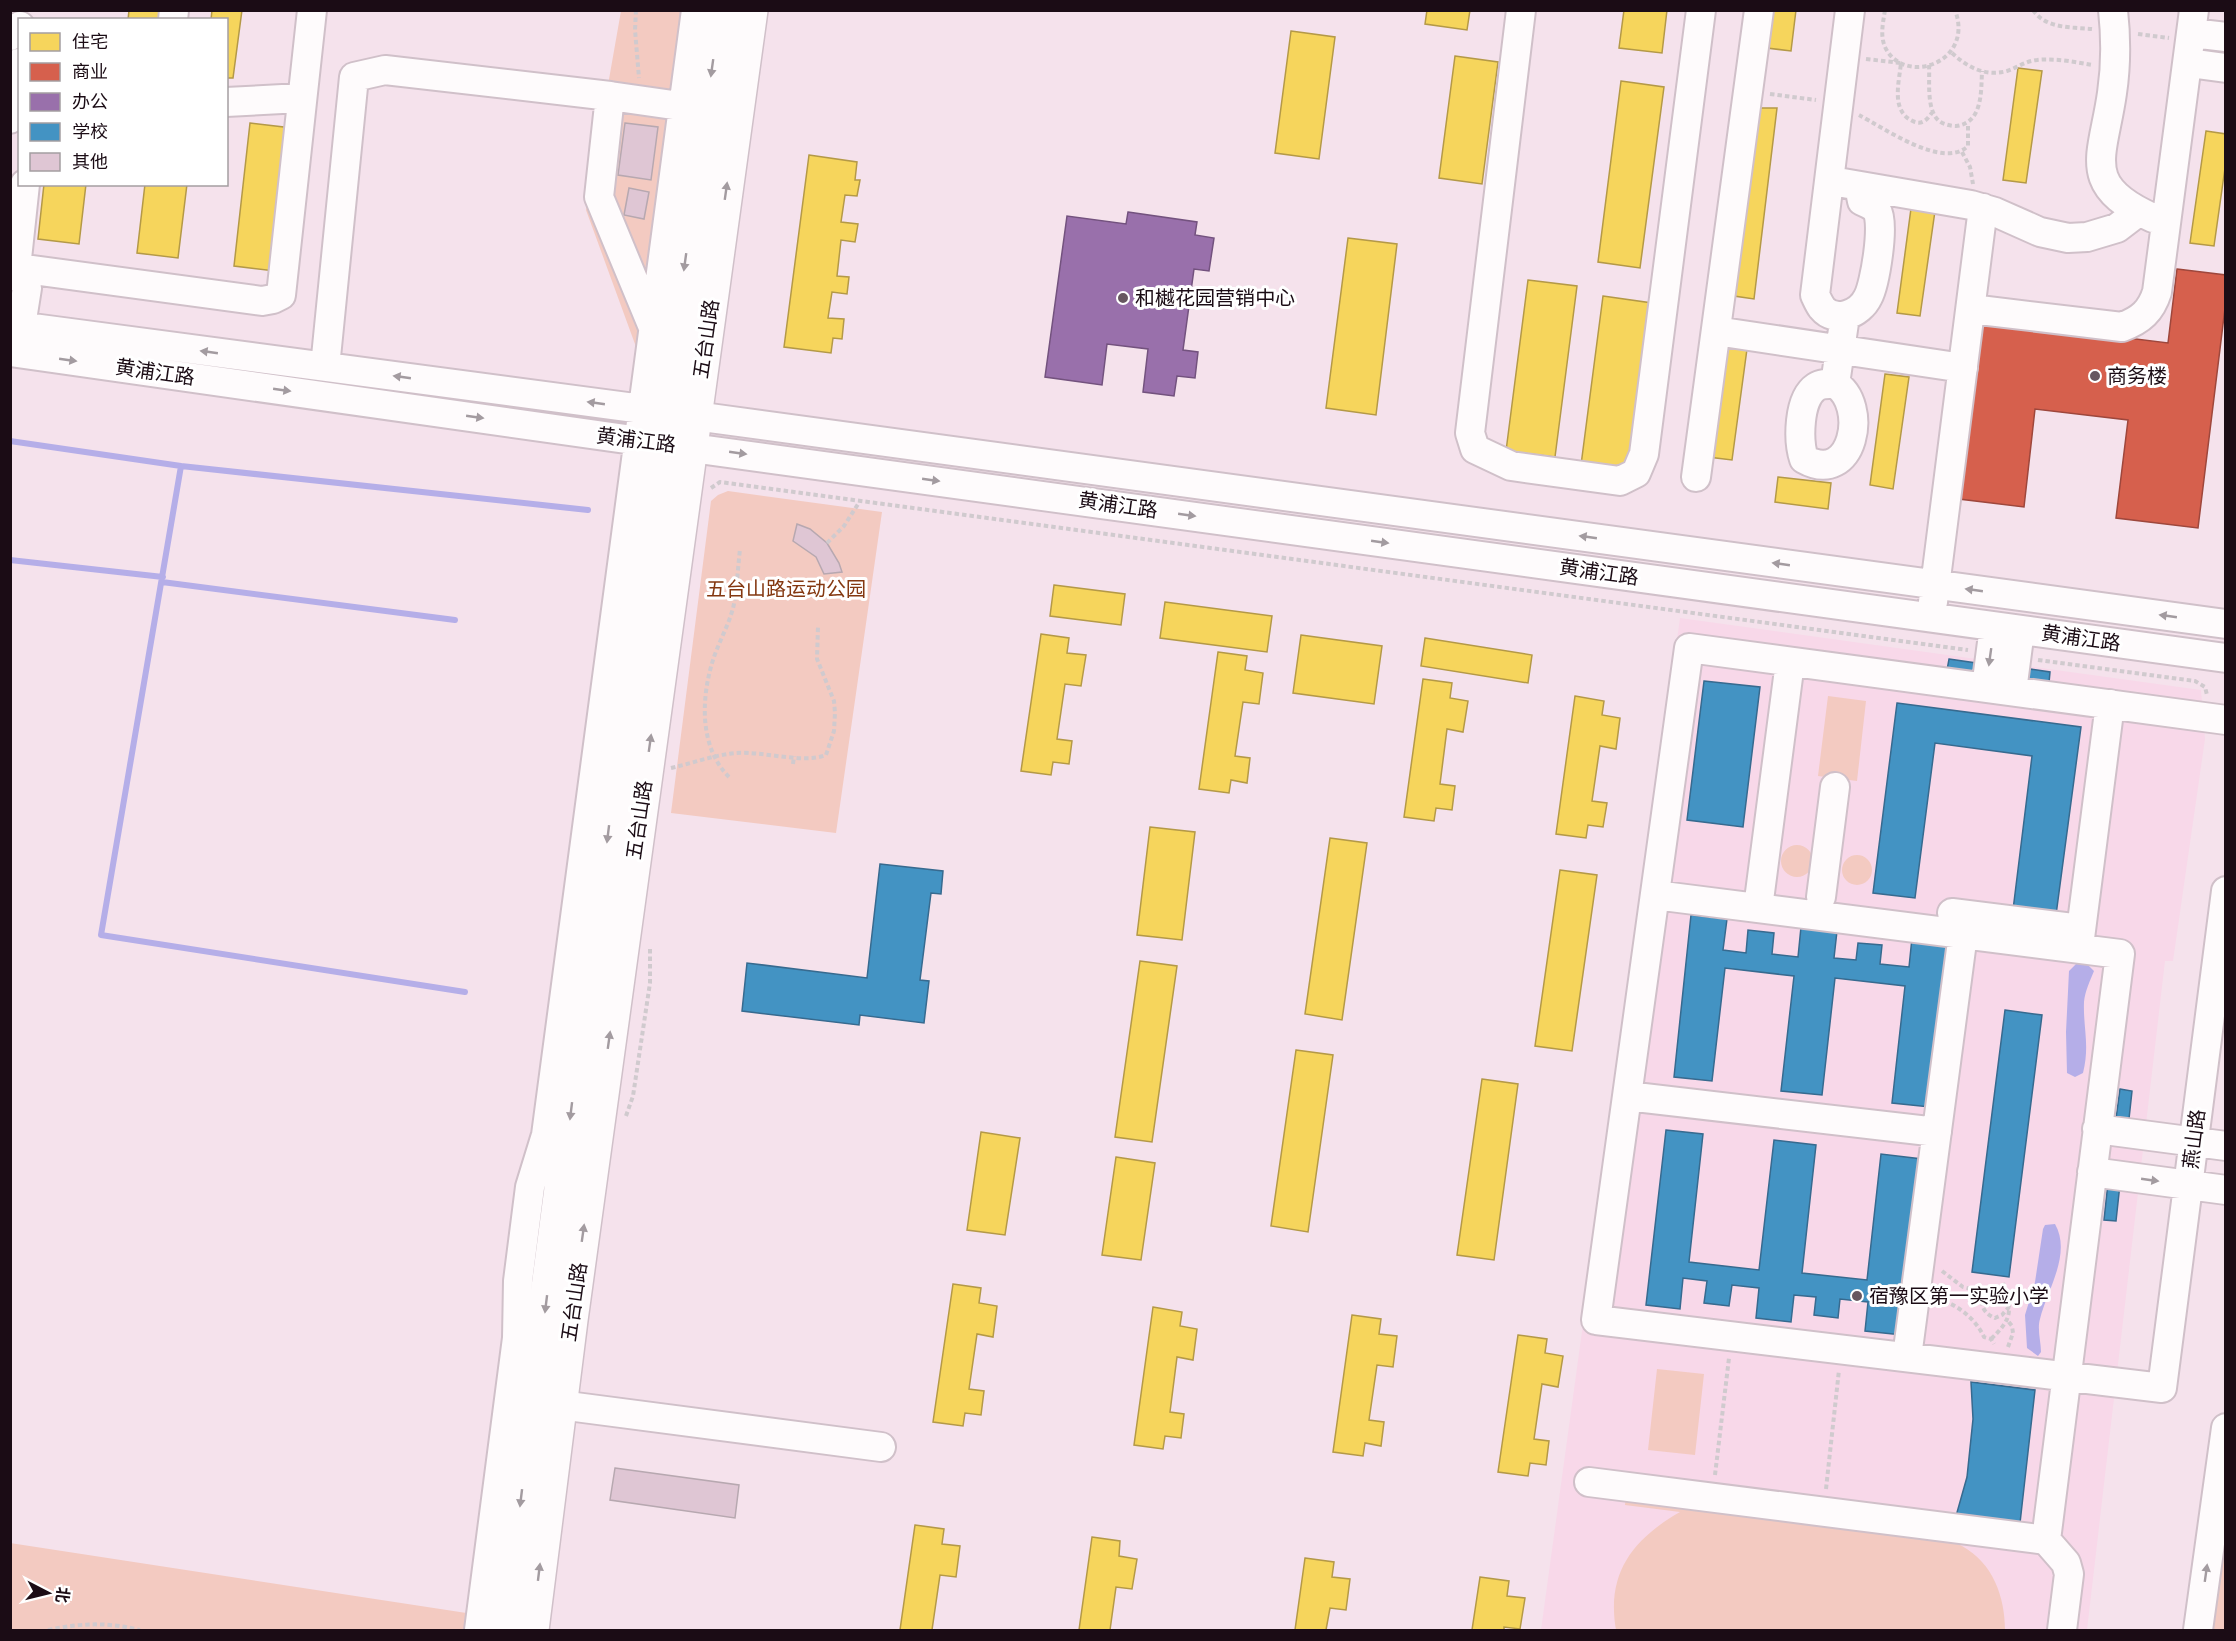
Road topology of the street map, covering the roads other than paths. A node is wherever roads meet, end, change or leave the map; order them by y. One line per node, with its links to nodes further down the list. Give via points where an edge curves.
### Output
1 (312, 10): 16 (street)
2 (696, 10): 18 (street)
3 (720, 10): 18 (main road, 五台山路, one-way to 18)
4 (751, 10): 36 (main road, 五台山路, one-way to 4)
5 (1521, 10): 6 (street, via 1470,433 1475,449 1511,466 1620,481 1636,473 1644,454)
6 (1701, 10)
7 (1759, 10): 30 (street)
8 (1850, 10): 20 (street)
9 (2113, 10): 24 (street, via 2112,92 2100,164 2110,190)
10 (2193, 22): 11 (street); 13 (street)
11 (2226, 38)
12 (14, 43): 19 (street)
13 (2189, 63): 14 (street); 25 (street)
14 (2226, 68)
15 (610, 96): 18 (street); 29 (street, via 599,196); 33 (street, via 385,70 354,76)
16 (302, 98): 17 (street); 26 (street, via 282,295 262,301)
17 (228, 102)
18 (695, 108): 29 (street); 36 (main road, 五台山路, one-way to 36)
19 (10, 119)
20 (1829, 181): 22 (street); 28 (street, via 1815,295 1822,308)
21 (25, 186): 26 (street)
22 (1859, 186): 23 (street); 28 (street, via 1862,201 1877,210 1881,221 1875,273 1867,299)
23 (1977, 207): 24 (street, via 2040,232 2068,238 2116,228); 27 (street)
24 (2138, 212): 25 (street)
25 (2167, 224): 27 (street, via 2153,305 2133,323 2108,327)
26 (13, 268): 31 (street, via 27,288)
27 (1971, 309): 34 (street)
28 (1845, 316): 32 (street)
29 (653, 328): 36 (street)
30 (1716, 331): 32 (street); 37 (street)
31 (15, 339): 33 (street, 黄浦江路, one-way to 31); 36 (street, 黄浦江路, one-way to 36)
32 (1840, 350): 34 (street); 35 (street)
33 (326, 367): 36 (street, 黄浦江路, one-way to 33)
34 (1963, 368): 38 (street)
35 (1835, 384)
36 (666, 428): 38 (street, 黄浦江路, one-way to 36); 39 (street, 黄浦江路, one-way to 39); 66 (main road, 五台山路, one-way to 36); 71 (street, via 546,1135 530,1188 518,1281 517,1338); 72 (main road, 五台山路, one-way to 72)
37 (1696, 477)
38 (1936, 585): 39 (street); 40 (street, 黄浦江路, one-way to 38)
39 (1931, 618): 41 (street, 黄浦江路)
40 (2226, 624)
41 (2005, 642): 42 (street, 黄浦江路); 44 (street)
42 (2226, 658)
43 (1790, 662): 44 (street); 49 (street, via 1689,648); 51 (street)
44 (1999, 690): 45 (street)
45 (2110, 704): 46 (street); 53 (street)
46 (2216, 718)
47 (1835, 787): 50 (street)
48 (2226, 891): 54 (street, 燕山路)
49 (1655, 895): 51 (street); 56 (street)
50 (1821, 897): 51 (street); 53 (street)
51 (1769, 900): 52 (street)
52 (1963, 934): 53 (street); 58 (street)
53 (2080, 939): 57 (street, via 2120,954)
54 (2218, 1002): 55 (street, 燕山路)
55 (2214, 1073): 59 (street, 燕山路)
56 (1627, 1096): 58 (street); 64 (street, via 1596,1320)
57 (2097, 1129): 59 (street); 61 (street)
58 (1937, 1132): 64 (street)
59 (2193, 1142): 60 (street); 62 (street, 燕山路)
60 (2226, 1146)
61 (2092, 1172): 62 (street, one-way to 62); 65 (street)
62 (2188, 1185): 63 (street); 65 (street, 燕山路, via 2162,1388)
63 (2226, 1190)
64 (1907, 1357): 65 (street)
65 (2066, 1376): 70 (street)
66 (560, 1405): 68 (street); 73 (main road, 五台山路, one-way to 66)
67 (2226, 1428): 75 (street, one-way to 67)
68 (881, 1447)
69 (1589, 1482): 70 (street)
70 (2046, 1540): 74 (street, via 2066,1563 2069,1574)
71 (479, 1630)
72 (503, 1630)
73 (532, 1630)
74 (2062, 1630)
75 (2198, 1630)

